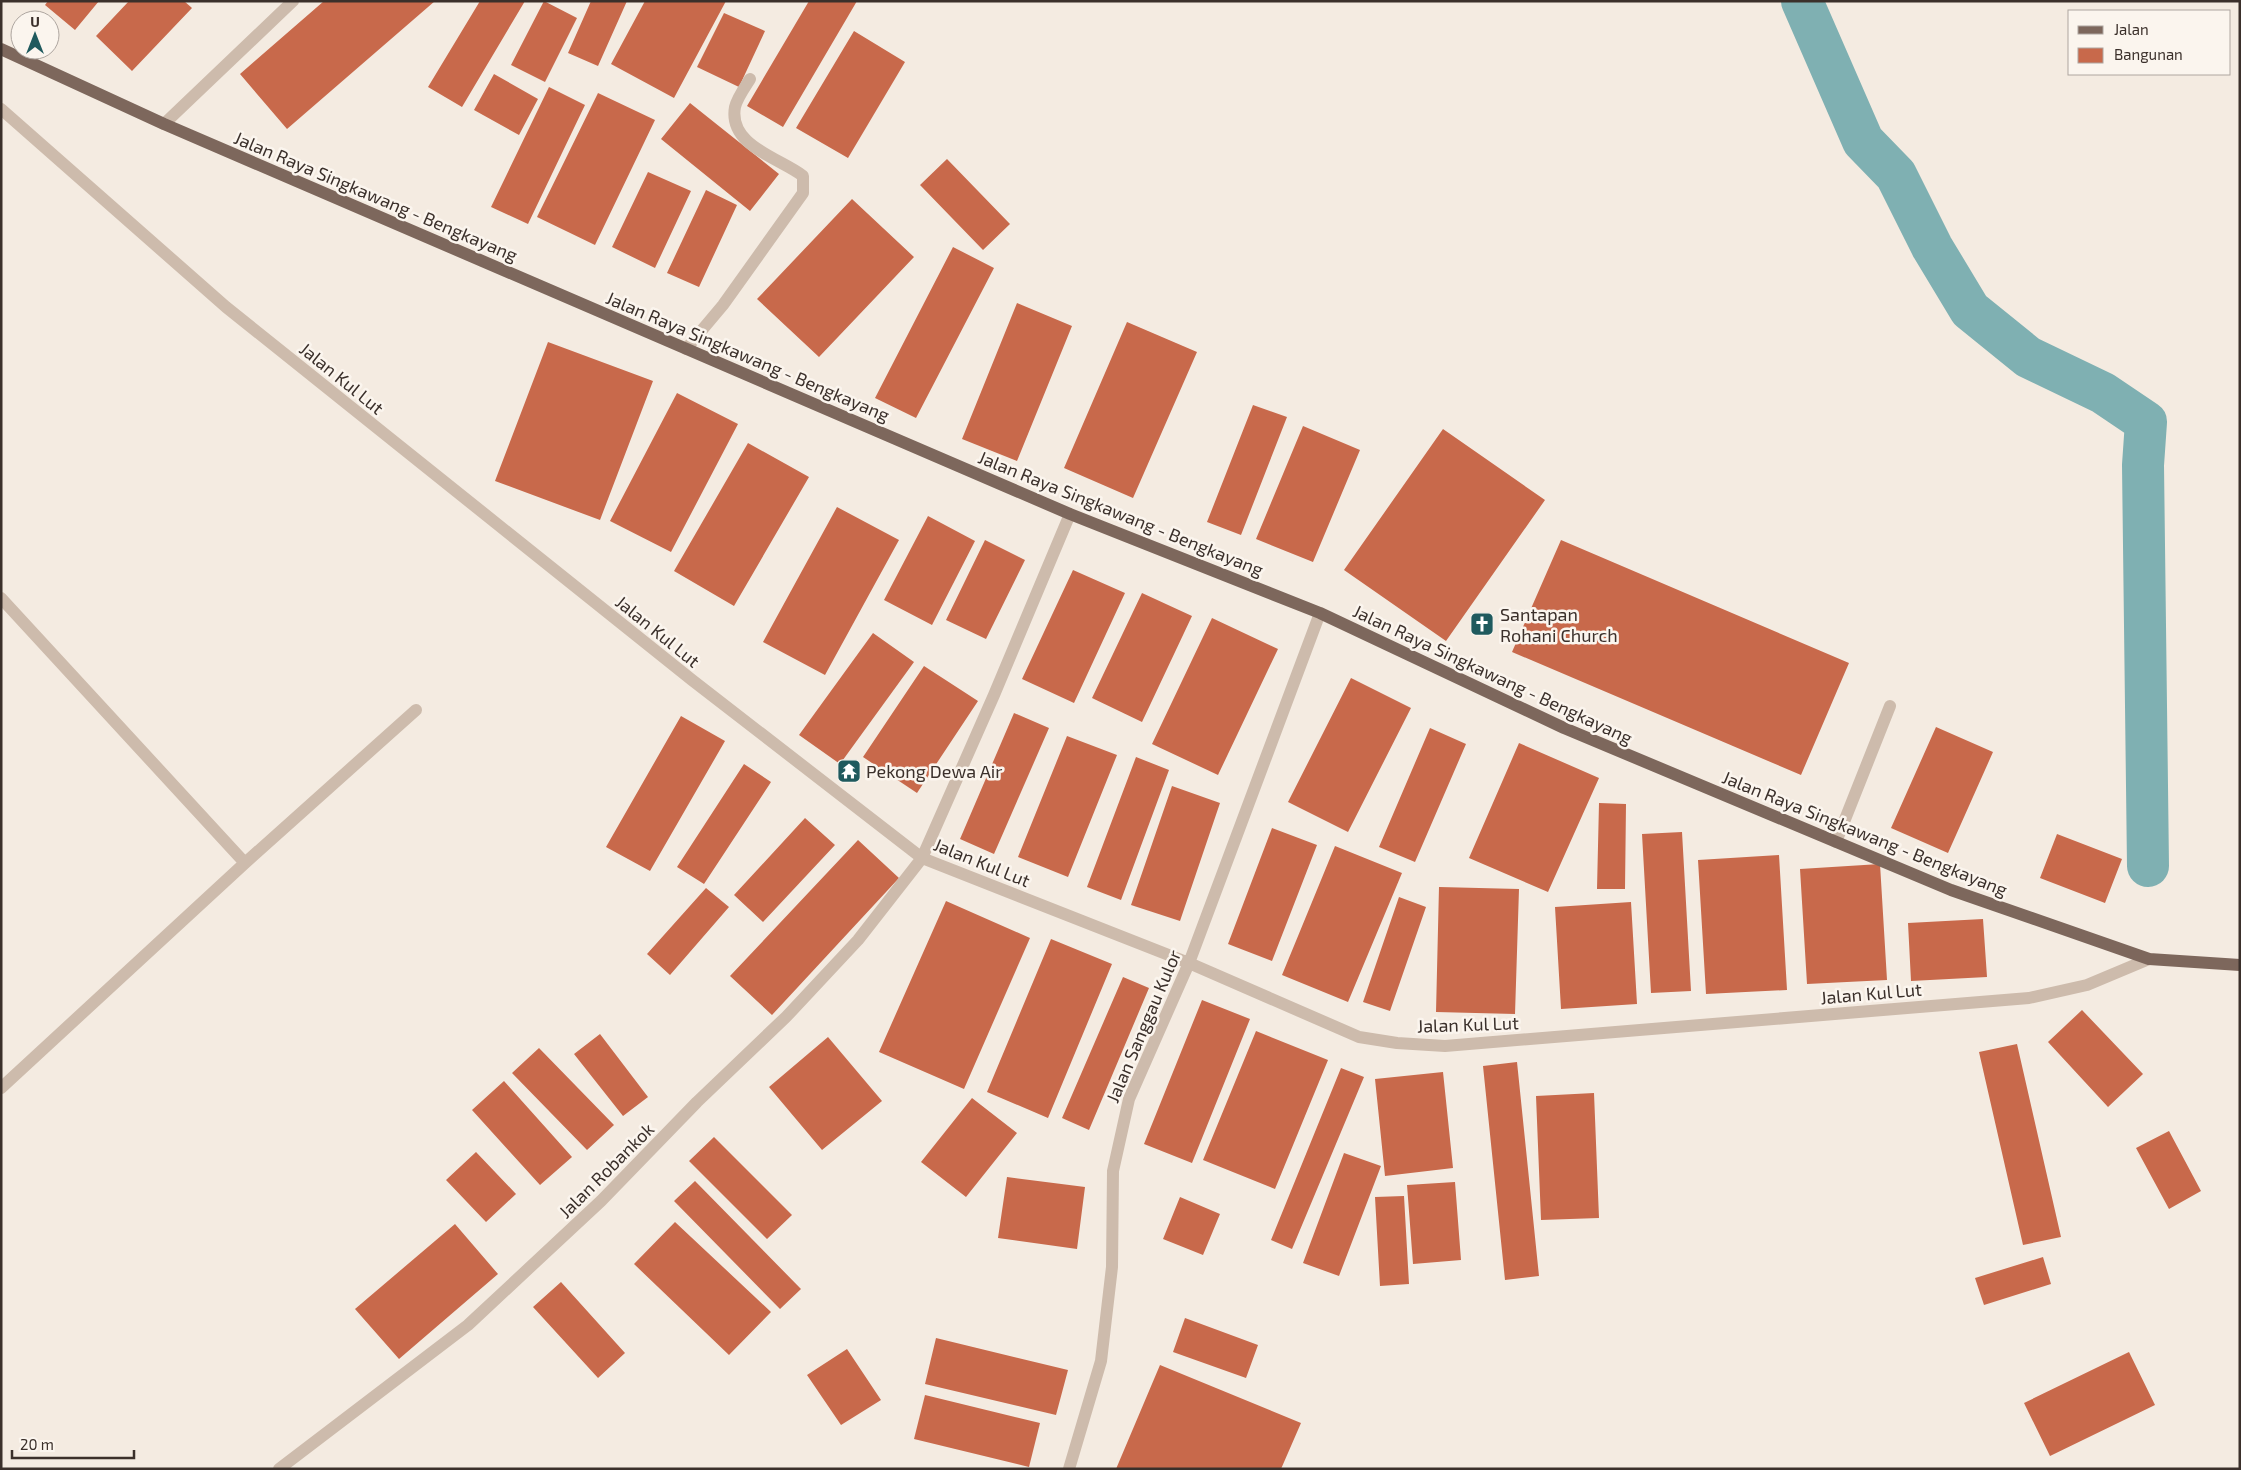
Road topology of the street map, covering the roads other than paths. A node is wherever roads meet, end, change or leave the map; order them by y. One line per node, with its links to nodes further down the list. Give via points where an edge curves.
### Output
1 (293, 1): 5 (street)
2 (1, 49): 5 (main road, Jalan Raya Singkawang - Bengkayang)
3 (750, 79): 6 (street, via 735,106 736,123 744,139 803,176 803,193 722,305)
4 (1, 109): 13 (street, Jalan Kul Lut, via 226,307 692,680)
5 (164, 124): 6 (main road, Jalan Raya Singkawang - Bengkayang)
6 (686, 348): 7 (main road, Jalan Raya Singkawang - Bengkayang)
7 (1070, 514): 9 (main road, Jalan Raya Singkawang - Bengkayang); 13 (street, Jalan Robankok)
8 (1, 598): 14 (street)
9 (1320, 613): 12 (main road, Jalan Raya Singkawang - Bengkayang, via 1564,728); 16 (street, Jalan Sanggau Kulor)
10 (1890, 706): 12 (street)
11 (416, 710): 14 (street)
12 (1836, 842): 15 (main road, Jalan Raya Singkawang - Bengkayang, via 1951,890)
13 (922, 858): 16 (street, Jalan Kul Lut); 19 (street, Jalan Robankok, via 858,940 786,1017 552,1247 468,1325)
14 (245, 863): 18 (street)
15 (2149, 958): 16 (street, Jalan Kul Lut, via 2087,985 2029,998 1444,1046 1359,1037); 17 (main road, Jalan Raya Singkawang - Bengkayang)
16 (1189, 963): 20 (street, Jalan Sanggau Kulor, via 1129,1099 1120,1131 1113,1171 1112,1267 1101,1361)
17 (2240, 965)
18 (1, 1088)
19 (279, 1469)
20 (1069, 1469)

